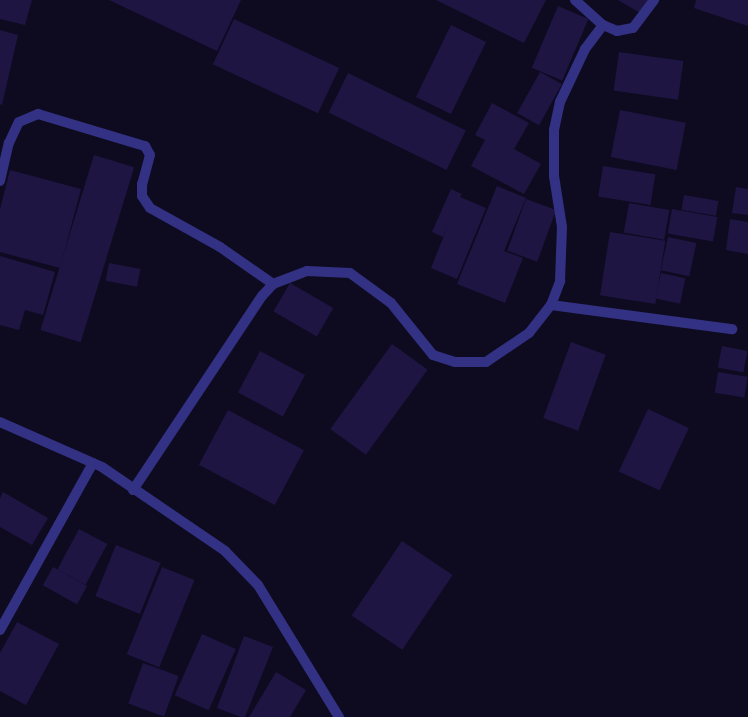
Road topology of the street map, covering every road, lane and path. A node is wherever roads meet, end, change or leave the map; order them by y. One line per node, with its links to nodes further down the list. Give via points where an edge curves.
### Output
1 (575, 0): 3 (street)
2 (654, 0): 3 (street, via 634,28 617,31)
3 (603, 25): 6 (street, via 585,49 564,95 554,130 554,176 562,226 560,281)
4 (0, 181): 5 (street, via 9,143 19,122 38,114 146,146 150,155 142,184 142,196 150,208 220,247)
5 (273, 284): 6 (street, via 308,271 350,273 391,303 433,355 455,362 486,362 529,333); 10 (street, via 262,296)
6 (551, 305): 7 (street)
7 (732, 329)
8 (0, 422): 9 (street)
9 (93, 463): 10 (street); 11 (street)
10 (133, 490): 12 (street, via 225,551 258,585)
11 (0, 630)
12 (339, 717)

